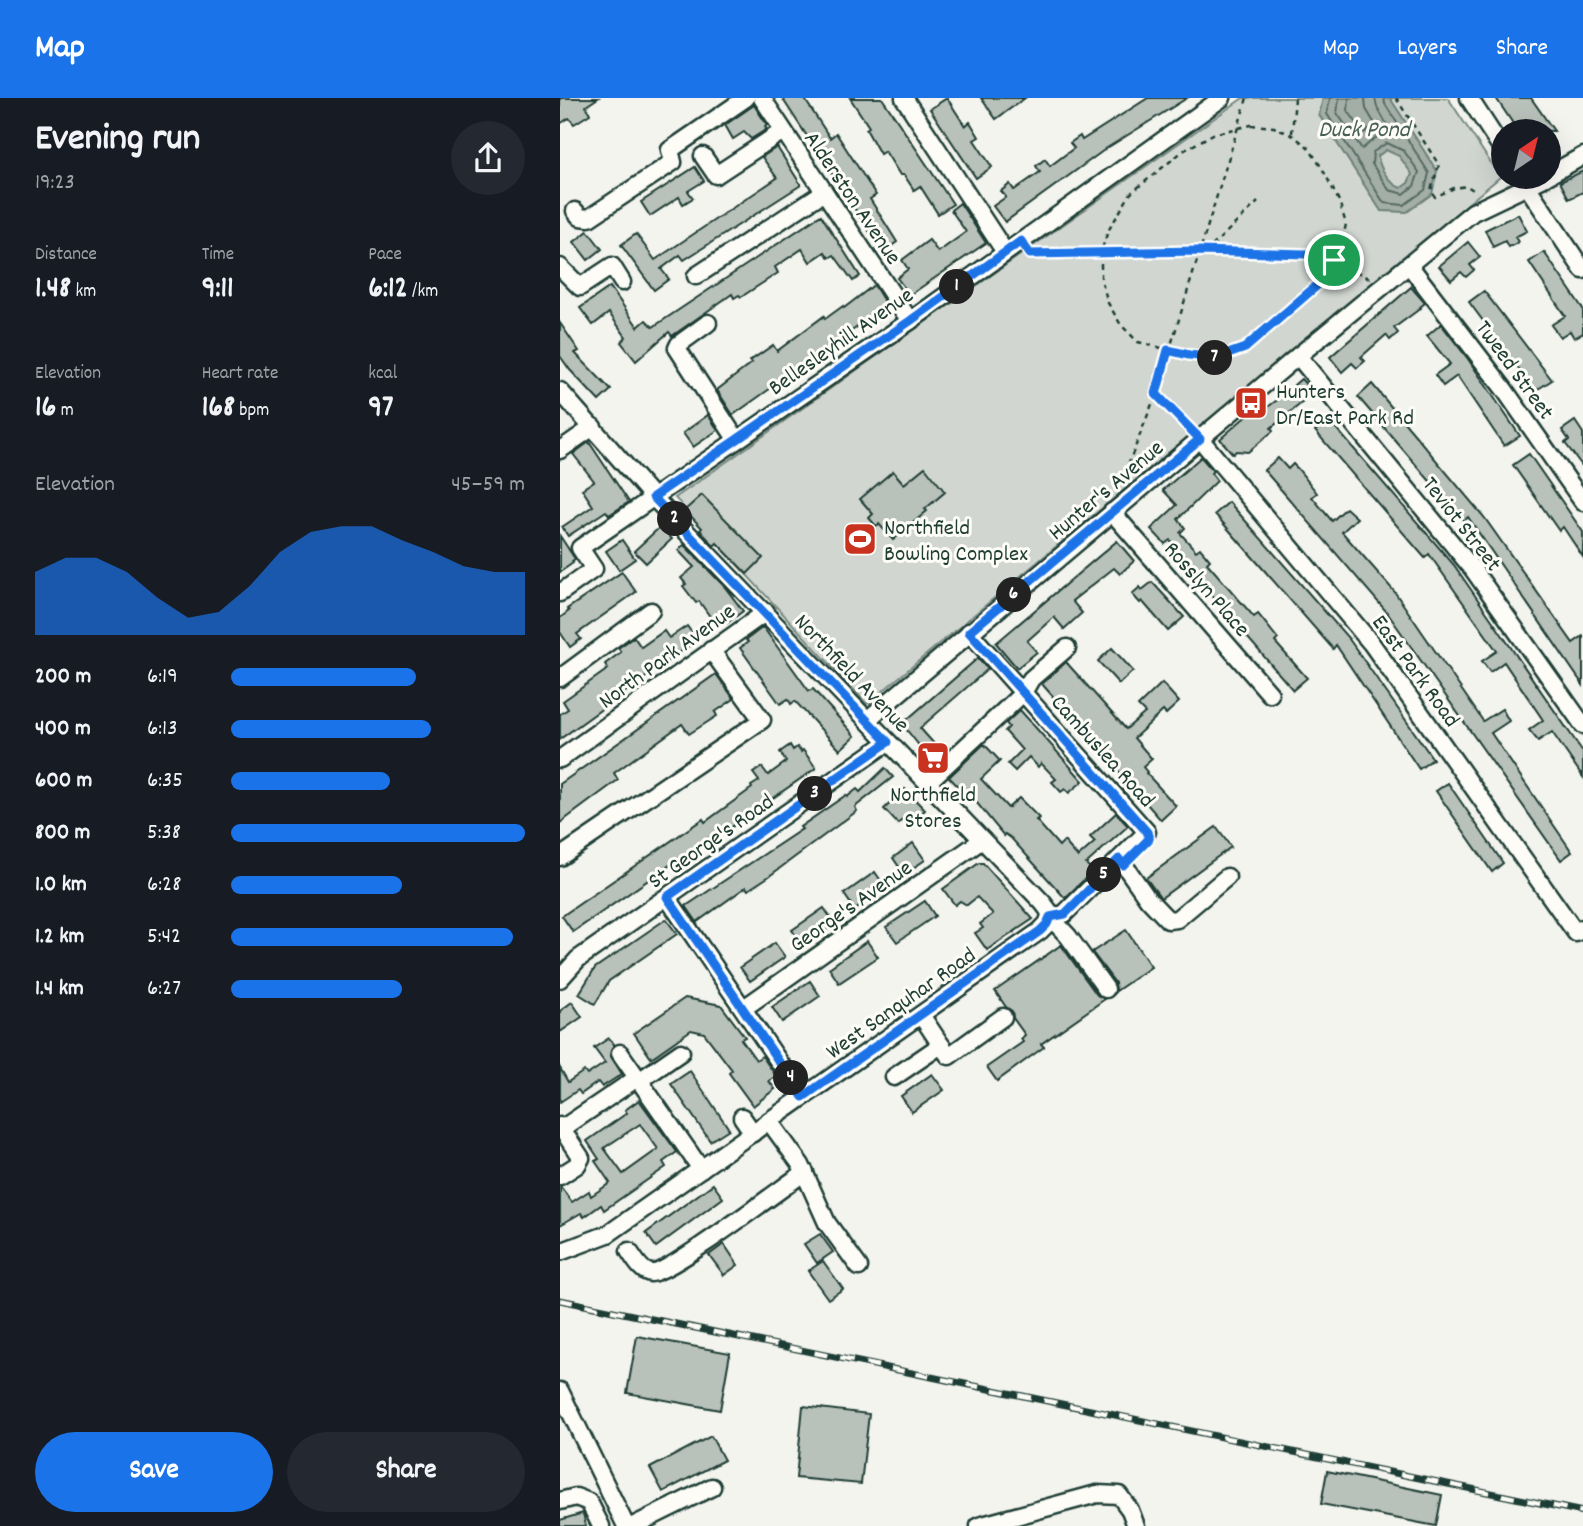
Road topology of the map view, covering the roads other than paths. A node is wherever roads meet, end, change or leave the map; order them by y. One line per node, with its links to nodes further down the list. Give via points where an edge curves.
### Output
1 (747, 98): 14 (street, via 670,150 673,162 635,188 589,218)
2 (762, 98): 6 (street, Alderston Avenue)
3 (1223, 98): 15 (street, Bellesleyhill Avenue)
4 (1469, 98): 7 (street)
5 (906, 99): 15 (street)
6 (783, 131): 8 (street, via 716,175); 13 (street, Alderston Avenue)
7 (1491, 132)
8 (703, 156)
9 (1583, 156): 10 (street, Hunter's Avenue)
10 (1561, 168)
11 (1512, 189): 16 (street, Hunter's Avenue, via 1473,212)
12 (1529, 189): 18 (street)
13 (824, 192): 19 (street); 21 (street, Alderston Avenue)
14 (575, 211)
15 (1005, 253): 21 (street, Bellesleyhill Avenue)
16 (1409, 265): 23 (street, Hunter's Avenue); 30 (street, Tweed Street)
17 (560, 267): 20 (street, via 580,287 612,267)
18 (1583, 270)
19 (696, 276)
20 (622, 282)
21 (910, 321): 26 (street, Bellesleyhill Avenue)
22 (708, 323): 26 (street, via 677,348)
23 (1298, 356): 27 (street, Hunter's Avenue); 42 (street, Teviot Street, via 1472,568)
24 (560, 391): 25 (street, Northfield Avenue)
25 (593, 427): 28 (street); 29 (street, Northfield Avenue)
26 (736, 439): 29 (street, Bellesleyhill Avenue)
27 (1200, 439): 31 (street, Hunter's Avenue); 52 (street, East Park Road, via 1371,643 1576,933)
28 (560, 450)
29 (653, 497): 32 (street, Bellesleyhill Avenue, via 580,548 594,569); 34 (street, Northfield Avenue)
30 (1583, 502)
31 (1112, 513): 35 (street, Hunter's Avenue); 40 (street, Rosslyn Place)
32 (560, 593)
33 (652, 611): 38 (street)
34 (765, 612): 37 (street, North Park Avenue); 41 (street, Northfield Avenue)
35 (969, 632): 39 (street, Cambuslea Road); 41 (street, Hunter's Avenue)
36 (1067, 648): 39 (street, via 1031,679)
37 (711, 650): 44 (street, North Park Avenue); 47 (street, via 762,720)
38 (560, 678)
39 (1023, 693): 45 (street); 48 (street, Cambuslea Road, via 1147,832)
40 (1270, 694)
41 (867, 720): 43 (street, Northfield Avenue)
42 (1583, 725)
43 (888, 742): 45 (street, Northfield Avenue); 50 (street, St George's Road)
44 (560, 759)
45 (928, 782): 46 (street, Northfield Avenue)
46 (982, 840): 51 (street, Northfield Avenue, via 1043,903); 55 (street, George's Avenue)
47 (560, 857)
48 (1121, 862): 49 (street, via 1164,916 1174,920); 51 (street, Cambuslea Road, via 1065,914)
49 (1227, 877)
50 (667, 897): 53 (street, St George's Road, via 578,958); 55 (street)
51 (1050, 917): 54 (street, Northfield Avenue); 56 (street, West Sanquhar Road, via 1040,931)
52 (1583, 928)
53 (560, 978)
54 (1106, 989)
55 (744, 1007): 63 (street)
56 (921, 1015): 58 (street); 63 (street, West Sanquhar Road)
57 (1003, 1017): 58 (street, via 949,1056)
58 (941, 1045): 61 (street)
59 (681, 1052): 62 (street)
60 (620, 1053): 62 (street)
61 (894, 1077)
62 (638, 1079): 66 (street); 68 (street)
63 (803, 1097): 65 (street, West Sanquhar Road)
64 (742, 1117): 67 (street)
65 (769, 1121): 67 (street, West Sanquhar Road); 69 (street)
66 (561, 1127): 70 (street, via 581,1158)
67 (753, 1133): 68 (street, West Sanquhar Road)
68 (701, 1169): 72 (street, West Sanquhar Road, via 608,1234)
69 (805, 1172): 71 (street, via 655,1274 647,1273); 73 (street, via 827,1223)
70 (563, 1180)
71 (629, 1251)
72 (560, 1252)
73 (859, 1268)
74 (560, 1391): 78 (street)
75 (712, 1487): 79 (street)
76 (560, 1501): 77 (street, via 576,1497 589,1502)
77 (601, 1526)
78 (626, 1526)
79 (633, 1526)
80 (979, 1526): 81 (street, via 1097,1494 1119,1495)
81 (1136, 1526)

